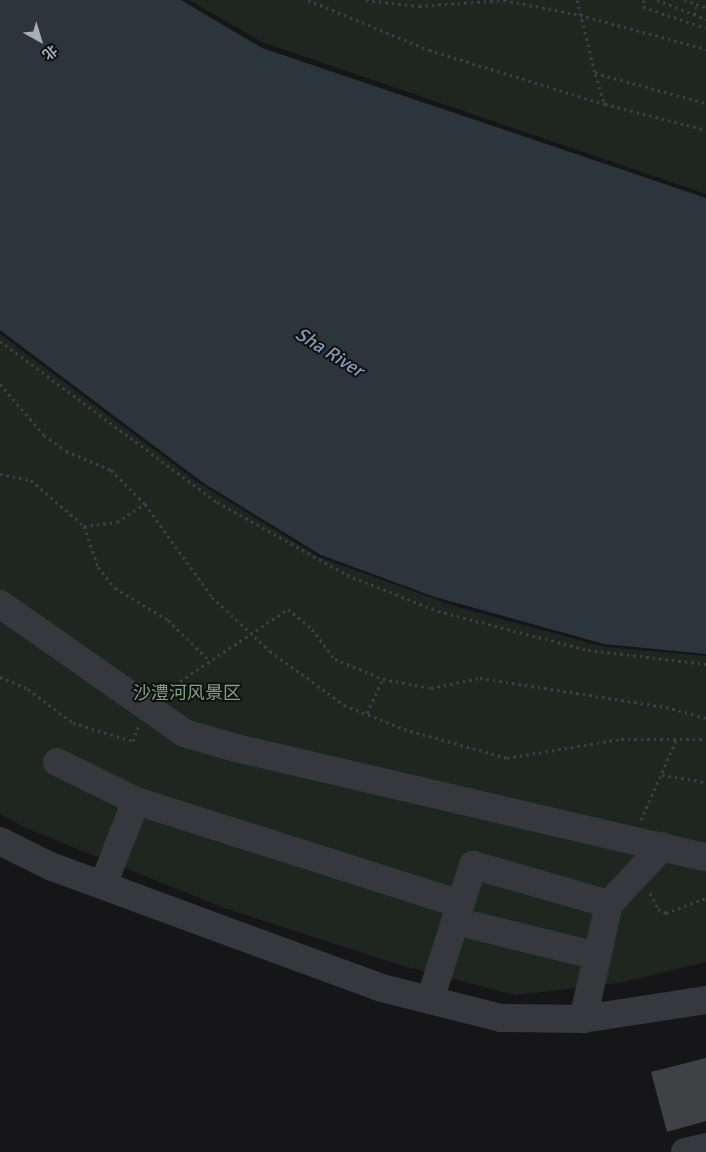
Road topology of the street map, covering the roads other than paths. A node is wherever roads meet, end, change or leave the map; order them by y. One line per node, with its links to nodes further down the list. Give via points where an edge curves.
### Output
1 (0, 604): 5 (street, via 184,733 236,748 633,839)
2 (57, 762): 3 (street)
3 (136, 801): 7 (street); 9 (street)
4 (0, 842): 7 (street, via 50,866)
5 (655, 855): 6 (street); 8 (street)
6 (706, 857)
7 (103, 885): 11 (street, via 382,988)
8 (609, 904): 9 (street, via 473,865); 10 (street)
9 (458, 912): 10 (street); 11 (street)
10 (597, 956): 13 (street)
11 (430, 1000): 13 (street, via 500,1018)
12 (706, 1000): 13 (street)
13 (583, 1018)
14 (706, 1147): 15 (street)
15 (685, 1152)

